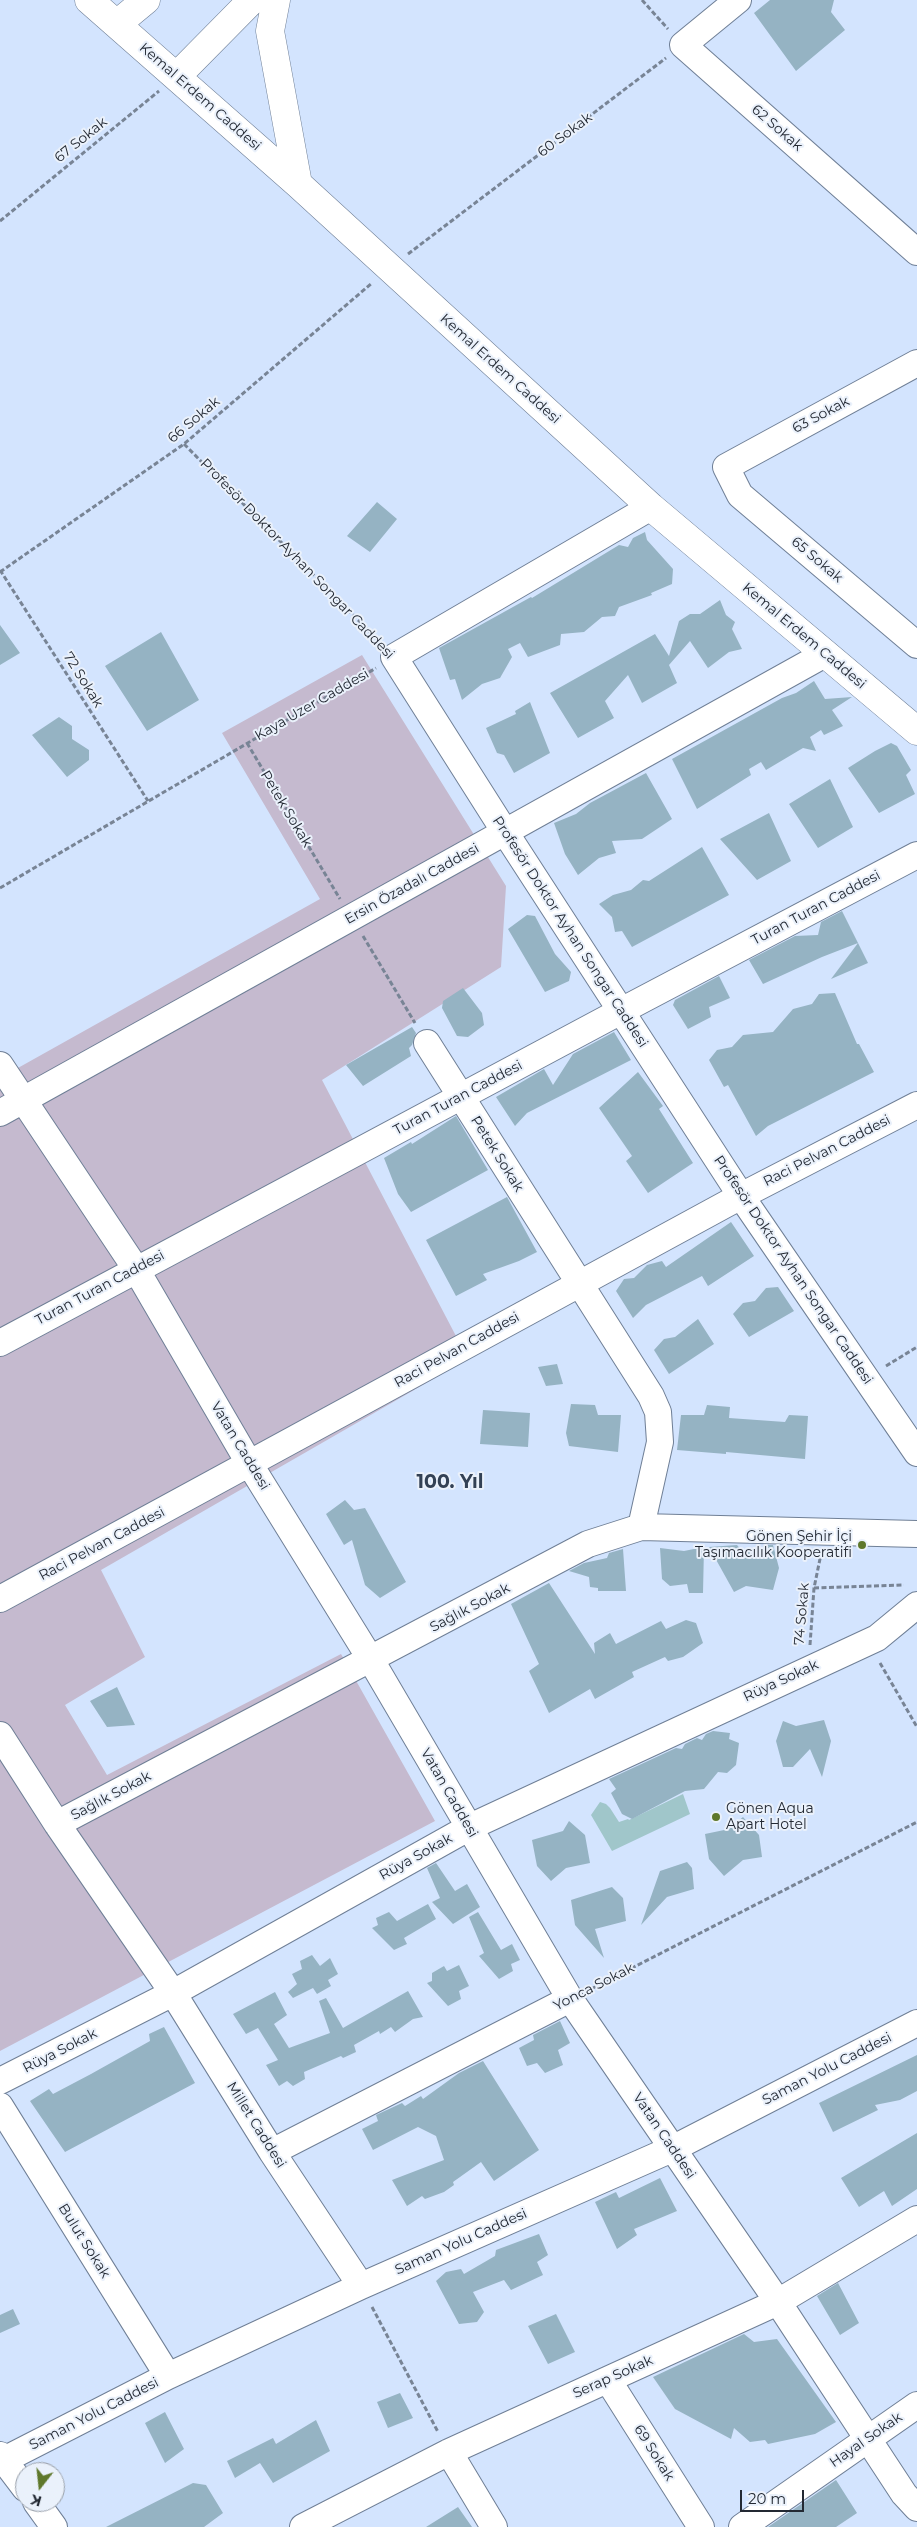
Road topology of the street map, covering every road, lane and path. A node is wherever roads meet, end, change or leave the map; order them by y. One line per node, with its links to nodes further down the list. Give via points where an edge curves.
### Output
1 (89, 0): 7 (main road, Kemal Erdem Caddesi)
2 (146, 0): 7 (main road)
3 (252, 0): 9 (main road)
4 (276, 0): 10 (main road, via 270,31)
5 (642, 0): 8 (path)
6 (738, 0): 8 (street)
7 (117, 24): 9 (main road, Kemal Erdem Caddesi)
8 (683, 45): 12 (street, 62 Sokak); 13 (path, 60 Sokak)
9 (177, 76): 10 (main road, Kemal Erdem Caddesi); 11 (path, 67 Sokak)
10 (298, 184): 13 (main road, Kemal Erdem Caddesi)
11 (0, 221)
12 (917, 252)
13 (390, 268): 15 (path, 66 Sokak); 17 (main road, Kemal Erdem Caddesi)
14 (917, 363): 16 (street, 63 Sokak)
15 (184, 444): 18 (path, 66 Sokak); 21 (path, Profesör Doktor Ayhan Songar Caddesi)
16 (726, 467): 19 (street, 65 Sokak, via 740,495)
17 (651, 507): 20 (main road, Kemal Erdem Caddesi); 21 (street)
18 (0, 571): 24 (path, 72 Sokak)
19 (917, 645)
20 (825, 654): 22 (main road, Kemal Erdem Caddesi); 25 (street, Ersin Özadalı Caddesi)
21 (394, 657): 23 (path, Kaya Uzer Caddesi); 25 (street, Profesör Doktor Ayhan Songar Caddesi)
22 (917, 731)
23 (247, 743): 24 (path, Kaya Uzer Caddesi); 28 (path, Petek Sokak)
24 (148, 802): 27 (path, Kaya Uzer Caddesi)
25 (505, 832): 28 (street, Ersin Özadalı Caddesi); 29 (street, Profesör Doktor Ayhan Songar Caddesi)
26 (917, 855): 29 (street, Turan Turan Caddesi)
27 (0, 888)
28 (352, 918): 30 (path, Petek Sokak); 33 (street, Ersin Özadalı Caddesi)
29 (621, 1010): 32 (street, Turan Turan Caddesi); 36 (street, Profesör Doktor Ayhan Songar Caddesi)
30 (427, 1043): 32 (street, Petek Sokak)
31 (0, 1065): 33 (street, Vatan Caddesi)
32 (460, 1096): 37 (street, Turan Turan Caddesi); 38 (street, Petek Sokak)
33 (24, 1100): 35 (street, Ersin Özadalı Caddesi); 37 (street, Vatan Caddesi)
34 (917, 1105): 36 (street, Raci Pelvan Caddesi)
35 (0, 1113)
36 (741, 1196): 38 (street, Raci Pelvan Caddesi); 41 (street, Profesör Doktor Ayhan Songar Caddesi)
37 (136, 1269): 39 (street, Turan Turan Caddesi); 43 (street, Vatan Caddesi)
38 (580, 1284): 43 (street, Raci Pelvan Caddesi); 44 (street, Petek Sokak, via 658,1412 660,1442)
39 (0, 1343)
40 (917, 1347): 41 (path)
41 (866, 1379): 42 (street, Profesör Doktor Ayhan Songar Caddesi)
42 (917, 1453)
43 (249, 1464): 49 (street, Raci Pelvan Caddesi); 51 (street, Vatan Caddesi)
44 (641, 1527): 45 (street, Sağlık Sokak); 51 (street, Sağlık Sokak, via 588,1544)
45 (826, 1532): 46 (street, Sağlık Sokak); 47 (path, 74 Sokak)
46 (917, 1534)
47 (814, 1588): 48 (path); 52 (path, 74 Sokak)
48 (912, 1595): 50 (street, Rüya Sokak, via 877,1638)
49 (0, 1599)
50 (868, 1642): 52 (street, Rüya Sokak); 53 (path)
51 (371, 1660): 56 (street, Sağlık Sokak); 57 (street, Vatan Caddesi)
52 (809, 1668): 57 (street, Rüya Sokak)
53 (917, 1727)
54 (0, 1735): 56 (street, Millet Caddesi)
55 (917, 1822): 59 (path, Yonca Sokak)
56 (57, 1824): 58 (street, Millet Caddesi)
57 (470, 1828): 58 (street, Rüya Sokak); 59 (street, Vatan Caddesi)
58 (173, 1993): 61 (street, Rüya Sokak); 64 (street, Millet Caddesi)
59 (570, 1999): 63 (street, Vatan Caddesi); 64 (street, Yonca Sokak)
60 (917, 2023): 63 (street, Saman Yolu Caddesi)
61 (0, 2081)
62 (0, 2106): 68 (street, Bulut Sokak)
63 (672, 2148): 66 (street, Saman Yolu Caddesi); 67 (street, Vatan Caddesi)
64 (272, 2152): 66 (street, Millet Caddesi)
65 (917, 2219): 67 (street, Serap Sokak)
66 (361, 2286): 68 (street, Saman Yolu Caddesi); 72 (path)
67 (778, 2302): 69 (street, Serap Sokak); 71 (street, Vatan Caddesi)
68 (168, 2376): 73 (street, Saman Yolu Caddesi)
69 (608, 2380): 72 (street, Serap Sokak); 80 (street, 69 Sokak)
70 (917, 2405): 71 (street, Hayal Sokak)
71 (868, 2438): 75 (street, Vatan Caddesi, via 904,2494); 81 (street, Hayal Sokak)
72 (449, 2452): 78 (street, Serap Sokak); 79 (street)
73 (2, 2457): 74 (street)
74 (15, 2475)
75 (917, 2508)
76 (43, 2512): 77 (street)
77 (54, 2527)
78 (304, 2527)
79 (494, 2527)
80 (701, 2527)
81 (742, 2527)

